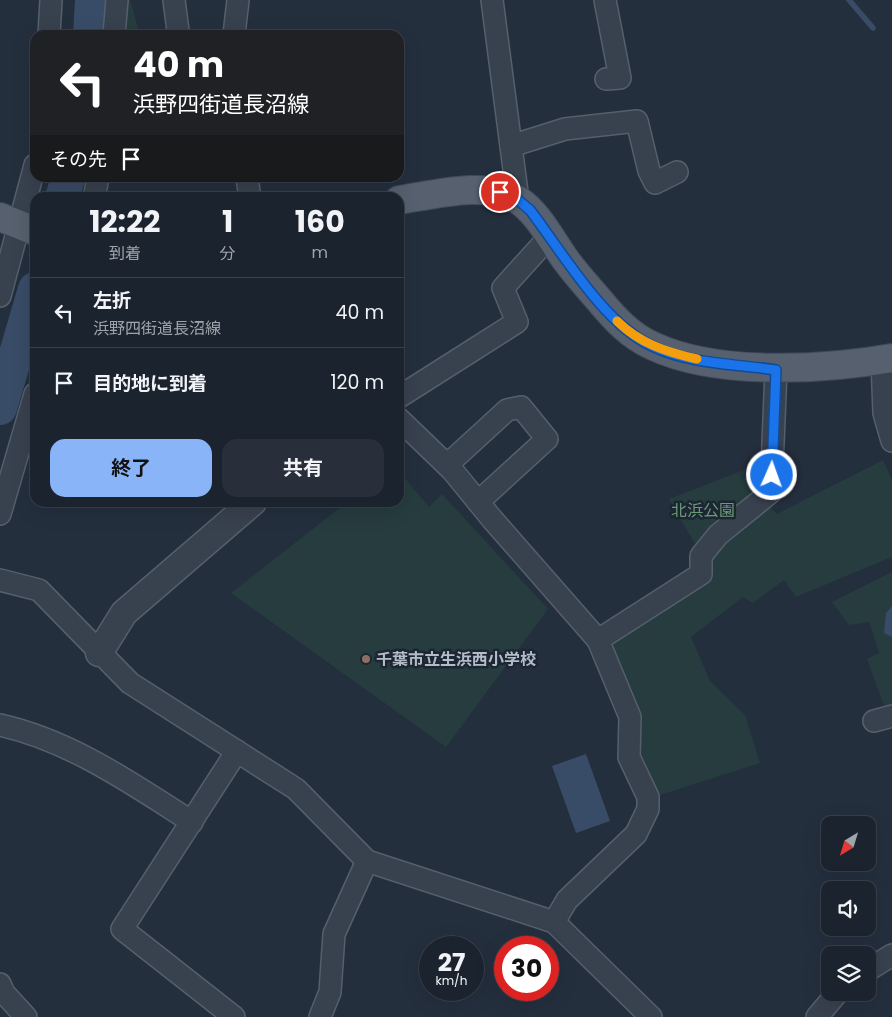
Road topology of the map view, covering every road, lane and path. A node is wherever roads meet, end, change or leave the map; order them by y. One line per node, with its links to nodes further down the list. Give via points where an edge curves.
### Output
1 (51, 0): 7 (street)
2 (116, 0): 8 (street)
3 (174, 0): 9 (street)
4 (238, 0): 10 (street)
5 (492, 0): 12 (street)
6 (605, 0): 11 (street, via 620,78)
7 (49, 30)
8 (114, 30)
9 (178, 30)
10 (235, 30)
11 (606, 79)
12 (511, 146): 13 (street, via 565,129 637,121 649,171 655,182); 16 (street)
13 (677, 172)
14 (30, 182): 17 (street)
15 (404, 199): 16 (main road, via 481,189 500,192)
16 (518, 200): 18 (main road)
17 (18, 225): 19 (street)
18 (550, 236): 21 (main road, via 610,314 640,339 673,354); 22 (street, via 503,288 517,322)
19 (0, 296)
20 (887, 359): 21 (main road); 25 (street, via 884,413)
21 (776, 370): 31 (street, via 771,492 718,535 701,556 701,574)
22 (404, 393)
23 (30, 411): 29 (street)
24 (404, 424): 26 (street)
25 (892, 441)
26 (447, 464): 27 (street); 27 (street, via 507,410 521,407 547,439)
27 (478, 502): 31 (street)
28 (242, 507): 32 (street, via 124,613)
29 (0, 514)
30 (0, 580): 32 (street, via 39,590)
31 (598, 640): 37 (street, via 630,717 629,757 648,797 648,809 636,834 567,900)
32 (99, 653): 34 (street, via 130,684)
33 (0, 725): 35 (street, via 69,749 112,771)
34 (237, 751): 35 (street); 36 (street, via 296,789)
35 (192, 822): 43 (street, via 122,929)
36 (367, 861): 37 (street); 44 (street, via 334,934 330,992)
37 (554, 922): 45 (street)
38 (892, 954): 39 (street)
39 (876, 965)
40 (0, 984): 42 (street)
41 (830, 1001): 46 (street)
42 (26, 1017)
43 (234, 1017)
44 (320, 1017)
45 (652, 1017)
46 (817, 1017)

